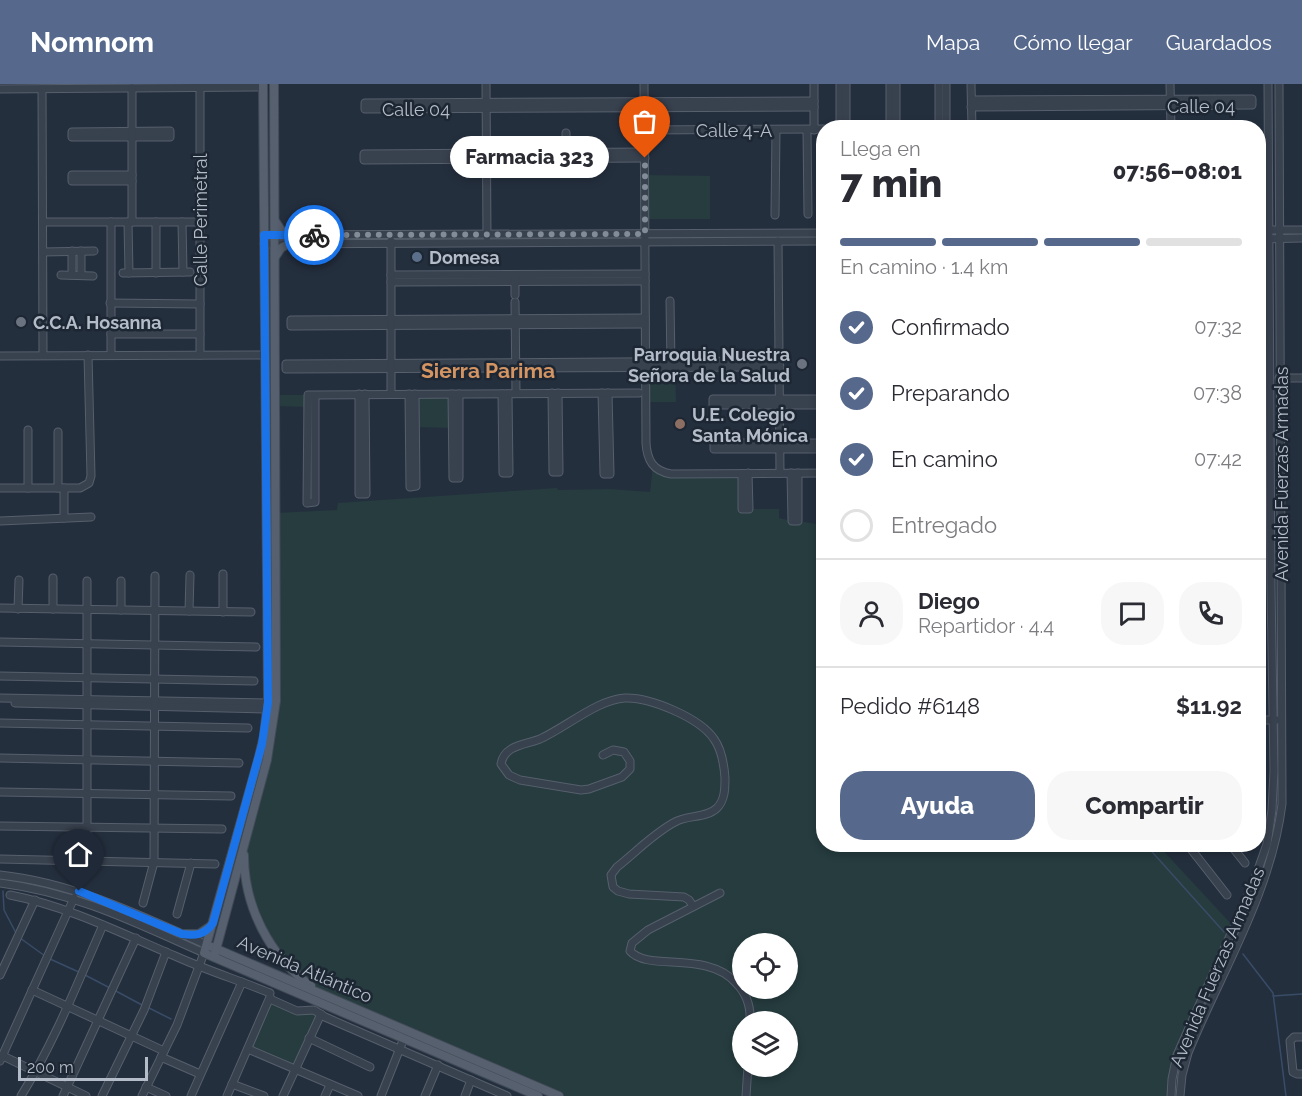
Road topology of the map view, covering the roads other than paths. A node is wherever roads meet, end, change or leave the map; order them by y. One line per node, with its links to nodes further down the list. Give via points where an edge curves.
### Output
1 (274, 84): 50 (main road)
2 (486, 84): 26 (street)
3 (644, 84): 27 (street)
4 (814, 84): 25 (street)
5 (840, 84): 21 (street)
6 (846, 84): 21 (street)
7 (890, 84): 30 (street)
8 (896, 84): 31 (street)
9 (939, 84): 32 (street)
10 (946, 84): 33 (street)
11 (971, 84): 24 (street)
12 (1170, 84): 22 (street)
13 (1268, 84): 46 (street, Avenida Fuerzas Armadas)
14 (1279, 84): 49 (street, Avenida Fuerzas Armadas)
15 (110, 86): 18 (street); 20 (street)
16 (200, 86): 17 (street); 18 (street); 57 (street, Calle Perimetral)
17 (263, 86): 74 (main road)
18 (132, 88): 41 (street)
19 (0, 89): 20 (street)
20 (42, 89): 52 (street)
21 (843, 93): 28 (street); 29 (street)
22 (1171, 102): 23 (street, Calle 04); 24 (street, Calle 04); 35 (street)
23 (1212, 102): 23 (street, Calle 04, via 1252,105 1252,99)
24 (972, 103): 34 (street)
25 (814, 104): 27 (street, Calle 04); 38 (street)
26 (486, 105): 26 (street, Calle 04, via 365,104 365,109); 27 (street, Calle 04); 43 (street)
27 (645, 105): 36 (street)
28 (841, 120)
29 (845, 120)
30 (890, 120)
31 (896, 120)
32 (939, 120)
33 (946, 120)
34 (972, 120)
35 (1171, 120)
36 (645, 130): 37 (street, Calle 4-A); 42 (street)
37 (776, 130): 38 (street, Calle 4-A); 48 (street)
38 (811, 130): 39 (street, Calle 4-A); 47 (street)
39 (816, 130)
40 (566, 133): 44 (street)
41 (132, 134): 41 (street, via 72,132 72,137); 45 (street)
42 (645, 155): 44 (street); 64 (street)
43 (486, 156): 43 (street, via 364,154 364,160); 44 (street); 73 (street)
44 (566, 156)
45 (132, 178): 45 (street, via 72,176 72,181); 54 (street)
46 (1269, 213): 51 (street); 59 (street, Avenida Fuerzas Armadas)
47 (808, 214)
48 (775, 215)
49 (1280, 215): 60 (street, Avenida Fuerzas Armadas); 61 (street, via 1287,227)
50 (274, 218): 70 (main road); 71 (main road)
51 (1266, 219)
52 (42, 222): 53 (street); 82 (street)
53 (111, 222): 54 (street); 94 (street)
54 (130, 222): 55 (street); 85 (street, via 126,273)
55 (156, 222): 56 (street); 85 (street)
56 (182, 222): 57 (street); 85 (street, via 187,272)
57 (200, 222): 95 (street, Calle Perimetral)
58 (1266, 230): 59 (street)
59 (1270, 230): 60 (street); 66 (street, Avenida Fuerzas Armadas)
60 (1280, 230): 61 (street); 67 (street, Avenida Fuerzas Armadas)
61 (1294, 230): 62 (street)
62 (1302, 230)
63 (816, 233): 64 (street)
64 (645, 238): 73 (street); 75 (street); 90 (street)
65 (1266, 238): 66 (street)
66 (1269, 238): 67 (street); 81 (street, Avenida Fuerzas Armadas)
67 (1280, 238): 68 (street); 83 (street, Avenida Fuerzas Armadas)
68 (1294, 238): 69 (street); 83 (street)
69 (1302, 238)
70 (275, 239): 71 (street); 74 (street); 84 (main road)
71 (289, 239): 72 (street); 84 (main road)
72 (391, 239): 73 (street); 91 (street)
73 (487, 239)
74 (264, 240): 103 (main road)
75 (778, 241): 76 (street); 108 (street)
76 (816, 241)
77 (1266, 246): 81 (street)
78 (72, 251): 79 (street); 82 (street); 87 (street)
79 (81, 251): 80 (street); 88 (street)
80 (94, 251)
81 (1270, 251): 114 (street, Avenida Fuerzas Armadas)
82 (43, 252): 105 (street)
83 (1280, 255): 112 (street, Avenida Fuerzas Armadas)
84 (275, 258): 189 (main road, via 276,701 270,750)
85 (156, 273)
86 (61, 275): 87 (street)
87 (72, 275): 88 (street)
88 (81, 275): 89 (street)
89 (93, 276)
90 (645, 277): 92 (street); 96 (street)
91 (391, 278): 92 (street); 97 (street)
92 (515, 278): 98 (street)
93 (670, 301): 107 (street)
94 (110, 303): 95 (street); 99 (street)
95 (200, 304): 100 (street, Calle Perimetral)
96 (645, 321): 98 (street); 110 (street)
97 (391, 322): 97 (street, via 291,320 291,326); 98 (street); 111 (street)
98 (515, 322): 109 (street)
99 (111, 334): 100 (street); 101 (street)
100 (200, 334): 102 (street, Calle Perimetral)
101 (111, 355): 102 (street); 106 (street)
102 (200, 355): 103 (street)
103 (265, 355): 168 (main road)
104 (0, 356): 105 (street)
105 (43, 356): 106 (street)
106 (88, 356): 137 (street, via 91,480 84,487)
107 (671, 364): 108 (street); 110 (street)
108 (780, 364): 125 (street)
109 (516, 365): 110 (street); 111 (street); 122 (street)
110 (645, 365): 132 (street, via 646,450 653,465 671,474)
111 (391, 366): 111 (street, via 286,363 286,369); 119 (street)
112 (1281, 378): 113 (street); 114 (street); 171 (street, Avenida Fuerzas Armadas)
113 (1302, 378)
114 (1270, 379): 170 (street, Avenida Fuerzas Armadas)
115 (555, 393): 115 (street, via 553,472 560,472); 116 (street); 122 (street)
116 (605, 393): 116 (street, via 604,474 610,474); 117 (street)
117 (639, 393)
118 (362, 394): 118 (street, via 359,494 366,494); 119 (street); 123 (street)
119 (391, 394): 120 (street)
120 (412, 394): 120 (street, via 410,487 416,486); 121 (street)
121 (455, 394): 121 (street, via 453,478 459,478); 122 (street)
122 (508, 394): 122 (street, via 503,473 509,473)
123 (312, 395): 123 (street, via 308,503 315,502)
124 (816, 400): 125 (street)
125 (780, 402): 125 (street, via 713,399 713,405); 126 (street); 130 (street)
126 (816, 404)
127 (28, 430): 136 (street)
128 (58, 432): 137 (street)
129 (816, 443): 130 (street)
130 (780, 446): 130 (street, via 714,443 714,449); 131 (street); 132 (street)
131 (816, 448)
132 (780, 473): 133 (street)
133 (795, 473): 133 (street, via 792,521 798,521); 134 (street)
134 (816, 473)
135 (0, 488): 136 (street)
136 (28, 488): 137 (street)
137 (61, 488): 139 (street)
138 (91, 517): 139 (street)
139 (64, 518): 140 (street)
140 (0, 521)
141 (224, 574): 155 (street)
142 (190, 575): 154 (street)
143 (155, 576): 153 (street)
144 (53, 578): 150 (street)
145 (19, 580): 149 (street)
146 (87, 581): 151 (street)
147 (121, 581): 152 (street)
148 (0, 608): 149 (street)
149 (18, 609): 150 (street)
150 (53, 609): 151 (street)
151 (87, 610): 152 (street); 158 (street)
152 (121, 610): 153 (street)
153 (155, 611): 154 (street); 159 (street)
154 (189, 611): 155 (street)
155 (223, 612): 156 (street)
156 (251, 612)
157 (0, 642): 158 (street)
158 (87, 644): 159 (street); 162 (street)
159 (155, 645): 160 (street); 163 (street)
160 (256, 647)
161 (0, 676): 162 (street)
162 (87, 677): 163 (street); 166 (street)
163 (155, 679): 164 (street); 167 (street)
164 (254, 681)
165 (0, 700): 166 (street)
166 (87, 703): 167 (street); 173 (street)
167 (155, 704): 168 (street); 174 (street)
168 (268, 706): 211 (main road, via 259,757)
169 (1266, 720): 170 (street)
170 (1273, 720): 171 (street); 190 (street, Avenida Fuerzas Armadas, via 1273,794)
171 (1282, 720): 270 (street, Avenida Fuerzas Armadas, via 1282,804 1274,849 1188,1053)
172 (0, 723): 173 (street)
173 (87, 724): 174 (street); 178 (street)
174 (155, 726): 175 (street); 179 (street)
175 (248, 728)
176 (603, 755): 208 (street, via 613,750 624,752 630,761 628,772 584,790 520,780 509,775 501,764 510,749 541,738 620,698 654,702 698,724 715,740 724,771 720,806 674,822 611,875 613,887 622,893 684,897)
177 (0, 758): 178 (street)
178 (87, 760): 179 (street); 182 (street)
179 (155, 762): 180 (street); 183 (street)
180 (239, 763)
181 (0, 792): 182 (street)
182 (87, 793): 183 (street); 186 (street)
183 (155, 795): 184 (street); 187 (street)
184 (231, 796)
185 (0, 826): 186 (street)
186 (87, 827): 187 (street); 195 (street)
187 (155, 828): 188 (street); 196 (street)
188 (222, 829)
189 (244, 843): 217 (main road); 224 (main road, via 246,883 263,931 289,967)
190 (1266, 847)
191 (1193, 852): 204 (street)
192 (1236, 852): 198 (street)
193 (1264, 852): 269 (street, Avenida Fuerzas Armadas, via 1177,1055)
194 (0, 859): 195 (street)
195 (87, 861): 196 (street)
196 (154, 862): 197 (street); 207 (street)
197 (191, 863): 199 (street); 210 (street)
198 (1245, 863)
199 (215, 864)
200 (0, 875): 213 (street, via 79,891)
201 (0, 883): 205 (street)
202 (720, 893): 208 (street)
203 (10, 895): 206 (street)
204 (1227, 895)
205 (74, 898): 209 (street); 215 (street)
206 (35, 900): 209 (street); 219 (street)
207 (143, 903)
208 (693, 906): 226 (street, via 638,936 630,951 641,958 705,965 725,972 747,997)
209 (68, 912): 212 (street); 222 (street)
210 (177, 914)
211 (213, 923): 213 (main road, via 199,934); 215 (main road)
212 (103, 925): 214 (street); 225 (street)
213 (182, 934): 215 (street)
214 (136, 938): 216 (street); 228 (street)
215 (205, 949): 217 (main road); 218 (street)
216 (166, 952): 218 (street); 229 (street)
217 (215, 953): 221 (main road, Avenida Atlántico); 224 (main road, Avenida Atlántico)
218 (200, 966): 220 (street); 235 (street)
219 (0, 975)
220 (242, 982): 223 (street); 241 (street)
221 (273, 982): 223 (street); 232 (main road, Avenida Atlántico)
222 (32, 990): 225 (street); 236 (street)
223 (270, 996): 227 (street, via 297,1011 311,1009); 234 (street)
224 (326, 996): 267 (main road, Avenida Atlántico)
225 (67, 1007): 228 (street); 240 (street)
226 (750, 1011)
227 (321, 1014): 231 (street); 233 (street)
228 (99, 1021): 229 (street); 247 (street)
229 (132, 1036): 235 (street); 253 (street)
230 (1302, 1037): 242 (street, via 1290,1041 1293,1072)
231 (309, 1038): 238 (street); 239 (street)
232 (404, 1038): 233 (street); 266 (main road, Avenida Atlántico)
233 (400, 1048): 237 (street); 262 (street)
234 (248, 1049): 239 (street); 245 (street)
235 (162, 1054): 241 (street); 248 (street)
236 (1, 1058): 240 (street)
237 (438, 1065): 244 (street); 263 (street)
238 (370, 1067)
239 (294, 1070): 246 (street); 259 (street)
240 (35, 1072): 247 (street); 250 (street)
241 (200, 1074): 256 (street)
242 (1302, 1074)
243 (747, 1077): 268 (street)
244 (471, 1080): 249 (street); 264 (street)
245 (232, 1084): 257 (street); 258 (street)
246 (330, 1085): 260 (street); 261 (street)
247 (68, 1087): 251 (street); 252 (street)
248 (146, 1087): 254 (street); 255 (street)
249 (496, 1094): 265 (street)
250 (21, 1096)
251 (63, 1096)
252 (86, 1096)
253 (102, 1096)
254 (142, 1096)
255 (166, 1096)
256 (191, 1096)
257 (227, 1096)
258 (264, 1096)
259 (283, 1096)
260 (325, 1096)
261 (358, 1096)
262 (381, 1096)
263 (425, 1096)
264 (465, 1096)
265 (507, 1096)
266 (538, 1096)
267 (559, 1096)
268 (746, 1096)
269 (1171, 1096)
270 (1180, 1096)

